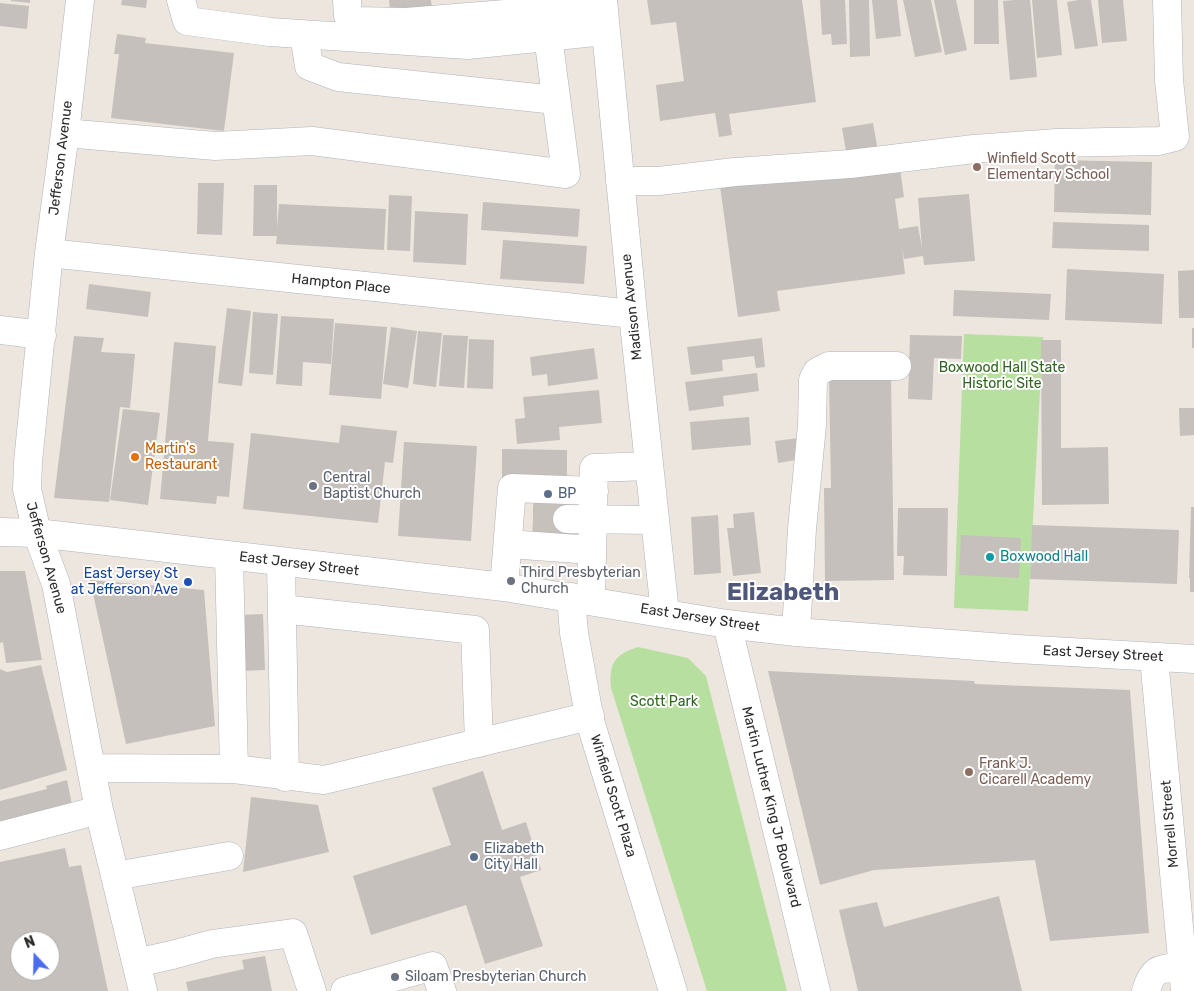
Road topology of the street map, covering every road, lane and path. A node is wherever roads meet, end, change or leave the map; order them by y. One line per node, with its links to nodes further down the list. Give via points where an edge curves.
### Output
1 (80, 0): 9 (street, Jefferson Avenue)
2 (181, 0): 6 (street, via 187,21)
3 (347, 0): 5 (street, via 348,16 364,21 406,22)
4 (1167, 0): 10 (street, via 1169,80)
5 (604, 12): 7 (street); 11 (street, Madison Avenue)
6 (304, 34): 7 (street, via 468,45); 8 (street, via 308,66 338,77)
7 (548, 36): 8 (street)
8 (556, 100): 9 (street, via 566,174 312,141 215,146)
9 (65, 133): 12 (street, Jefferson Avenue)
10 (1184, 139): 11 (street, via 974,149 850,164 659,181)
11 (620, 181): 13 (street, Madison Avenue)
12 (49, 253): 13 (street, Hampton Place); 15 (street, Jefferson Avenue)
13 (633, 314): 17 (street, Madison Avenue)
14 (0, 330): 15 (street)
15 (42, 335): 24 (street, Jefferson Avenue, via 27,489)
16 (897, 366): 33 (street, via 829,366 817,372 812,380 812,425)
17 (649, 466): 18 (street, Winfield Scott Plaza, via 594,468); 21 (street, Madison Avenue)
18 (594, 491): 20 (street, Winfield Scott Plaza); 22 (street, via 512,488)
19 (567, 520): 20 (street)
20 (593, 520): 21 (street); 25 (street, Winfield Scott Plaza)
21 (656, 520): 31 (street, Madison Avenue)
22 (517, 526): 25 (street); 28 (street)
23 (0, 532): 24 (street, East Jersey Street)
24 (37, 533): 26 (street, East Jersey Street); 38 (street, Jefferson Avenue, via 56,584)
25 (592, 550): 29 (street, Winfield Scott Plaza)
26 (229, 556): 27 (street, East Jersey Street); 39 (street)
27 (281, 562): 28 (street, East Jersey Street); 30 (street)
28 (504, 587): 29 (street, East Jersey Street)
29 (581, 599): 31 (street, East Jersey Street); 36 (street, Winfield Scott Plaza, via 574,633)
30 (282, 609): 37 (street, via 475,630); 40 (street)
31 (665, 613): 32 (street, East Jersey Street)
32 (727, 624): 33 (street, East Jersey Street); 52 (street, Martin Luther King Jr Boulevard)
33 (796, 632): 34 (street, East Jersey Street)
34 (1154, 658): 35 (street, East Jersey Street); 46 (street, Morrell Street)
35 (1194, 659)
36 (590, 716): 37 (street); 51 (street, Winfield Scott Plaza)
37 (479, 743): 40 (street, via 324,780)
38 (92, 768): 39 (street); 41 (street, Jefferson Avenue)
39 (234, 769): 40 (street)
40 (285, 777)
41 (99, 810): 42 (street); 44 (street, Jefferson Avenue)
42 (0, 836)
43 (229, 856): 44 (street)
44 (115, 876): 45 (street, Jefferson Avenue)
45 (136, 963): 47 (street, Jefferson Avenue); 48 (street, via 212,944 293,933)
46 (1184, 979): 53 (street, via 1162,969 1150,976)
47 (143, 991)
48 (312, 991)
49 (345, 991): 50 (street, via 433,966)
50 (442, 991)
51 (673, 991)
52 (816, 991)
53 (1146, 991)

